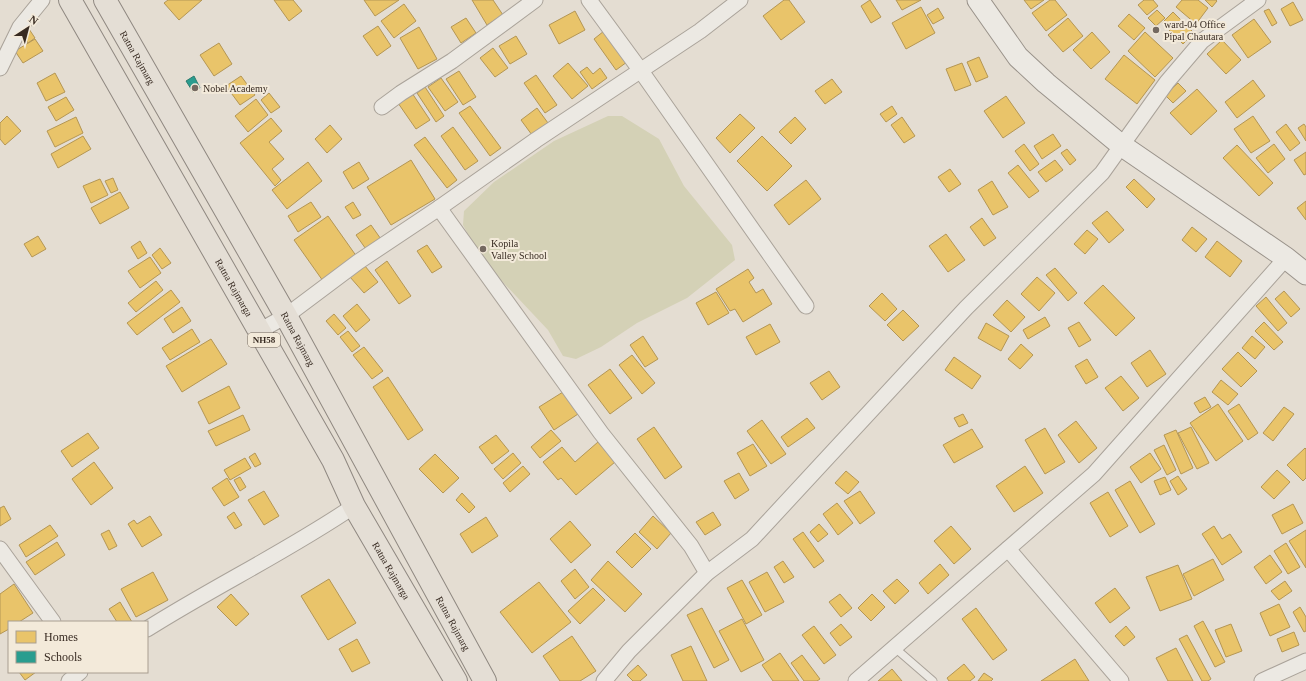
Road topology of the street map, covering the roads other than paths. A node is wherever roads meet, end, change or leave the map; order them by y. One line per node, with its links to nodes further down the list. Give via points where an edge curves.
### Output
1 (42, 0): 9 (street, via 20,27)
2 (70, 0): 18 (main road, Ratna Rajmarga / NH58)
3 (105, 0): 17 (main road, Ratna Rajmarg / NH58)
4 (535, 0): 11 (street, via 452,61)
5 (589, 0): 10 (street)
6 (740, 0): 10 (street)
7 (978, 0): 12 (main road, via 1018,57 1046,84)
8 (1258, 0): 12 (street, via 1202,42 1167,82)
9 (0, 68)
10 (641, 71): 13 (street); 16 (street)
11 (382, 107)
12 (1121, 144): 14 (main road); 22 (street, via 1102,173 966,308 752,539)
13 (439, 208): 17 (street, via 358,262); 22 (street, via 601,433 691,546)
14 (1286, 258): 15 (main road); 21 (street, via 1094,474)
15 (1306, 274)
16 (806, 306)
17 (286, 316): 18 (street); 30 (main road, Ratna Rajmarg / NH58)
18 (259, 331): 19 (main road, Ratna Rajmarga / NH58, via 333,460)
19 (354, 506): 24 (street, via 322,528); 29 (main road, Ratna Rajmarga / NH58)
20 (0, 549): 23 (street)
21 (1008, 549): 25 (street); 34 (street)
22 (707, 573): 31 (street, via 629,651)
23 (52, 621)
24 (148, 628)
25 (895, 648): 32 (street); 33 (lane)
26 (1306, 661): 35 (street)
27 (79, 673): 28 (street)
28 (69, 681)
29 (456, 681)
30 (485, 681)
31 (604, 681)
32 (856, 681)
33 (933, 681)
34 (1121, 681)
35 (1262, 681)

